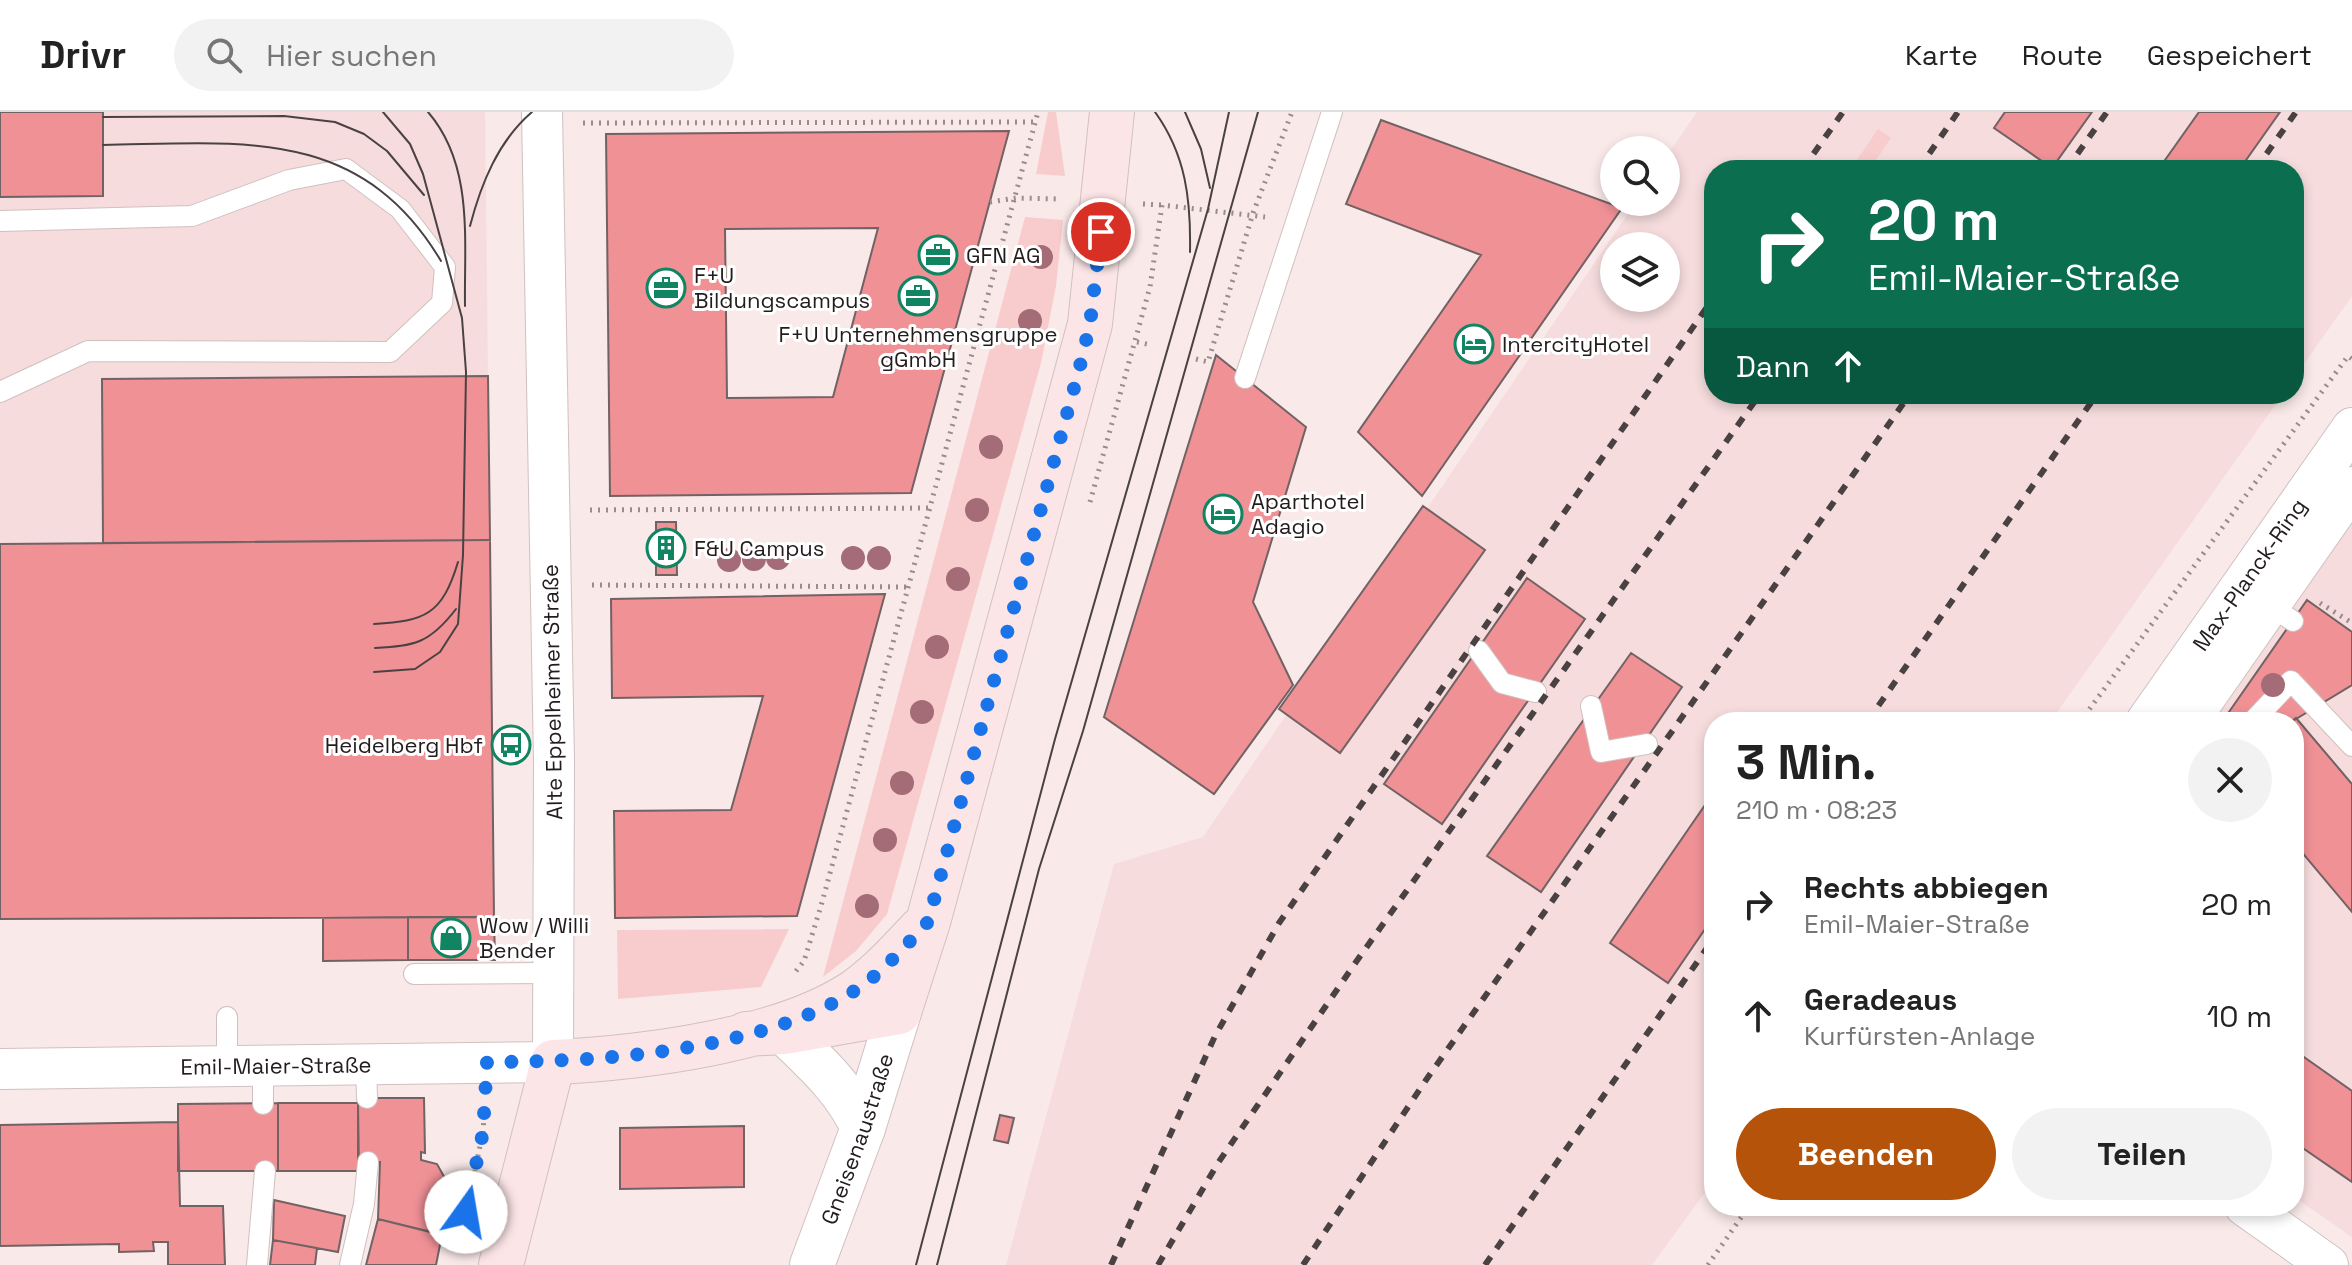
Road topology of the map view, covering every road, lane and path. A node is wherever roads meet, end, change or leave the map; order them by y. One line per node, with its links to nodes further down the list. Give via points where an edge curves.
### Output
1 (1036, 112): 6 (path)
2 (1112, 112): 33 (main road, via 1086,339)
3 (1292, 112): 12 (path, via 1253,213 1208,362)
4 (1334, 115): 14 (lane)
5 (542, 118): 6 (path); 19 (street, Alte Eppelheimer Straße)
6 (1036, 122): 7 (path)
7 (1016, 198): 8 (path); 18 (path)
8 (990, 202)
9 (0, 221): 15 (lane, via 192,216 289,180 346,169 400,209 445,267 442,303 390,352 88,351)
10 (1137, 342): 11 (path)
11 (1151, 345)
12 (1196, 359)
13 (2352, 359): 27 (path, via 2348,356)
14 (1245, 378)
15 (0, 392)
16 (2352, 428): 28 (street, Max-Planck-Ring)
17 (2352, 487): 29 (street, Max-Planck-Ring, via 2281,613)
18 (932, 508): 19 (path); 21 (path)
19 (549, 510): 20 (street, Alte Eppelheimer Straße)
20 (551, 584): 21 (path); 34 (street, Alte Eppelheimer Straße)
21 (910, 587): 36 (path, via 804,961)
22 (2316, 601): 23 (path)
23 (2352, 623)
24 (1479, 651): 25 (lane, via 1502,683)
25 (1536, 692)
26 (1591, 706): 31 (lane, via 1601,752)
27 (2087, 712)
28 (2153, 712)
29 (2197, 712)
30 (2262, 712): 32 (lane, via 2291,681)
31 (1647, 744)
32 (2352, 746)
33 (928, 922): 37 (main road); 39 (main road, via 855,991)
34 (553, 973): 35 (lane); 41 (street, Alte Eppelheimer Straße)
35 (414, 974)
36 (791, 977)
37 (899, 1012): 39 (main road); 44 (street, Gneisenaustraße)
38 (227, 1017): 43 (lane)
39 (765, 1033): 41 (main road, via 623,1059); 44 (street, via 835,1084)
40 (487, 1062): 41 (street, Emil-Maier-Straße); 43 (street, Emil-Maier-Straße, via 366,1081); 49 (path, via 483,1132)
41 (553, 1062): 52 (main road, Alte Eppelheimer Straße)
42 (0, 1069): 43 (street, Emil-Maier-Straße)
43 (251, 1078)
44 (863, 1128): 53 (street, Gneisenaustraße)
45 (368, 1162): 51 (lane)
46 (265, 1171): 50 (lane)
47 (1742, 1216): 54 (path)
48 (2259, 1216): 55 (street)
49 (461, 1235)
50 (257, 1265)
51 (350, 1265)
52 (501, 1265)
53 (812, 1265)
54 (1708, 1265)
55 (2328, 1265)

